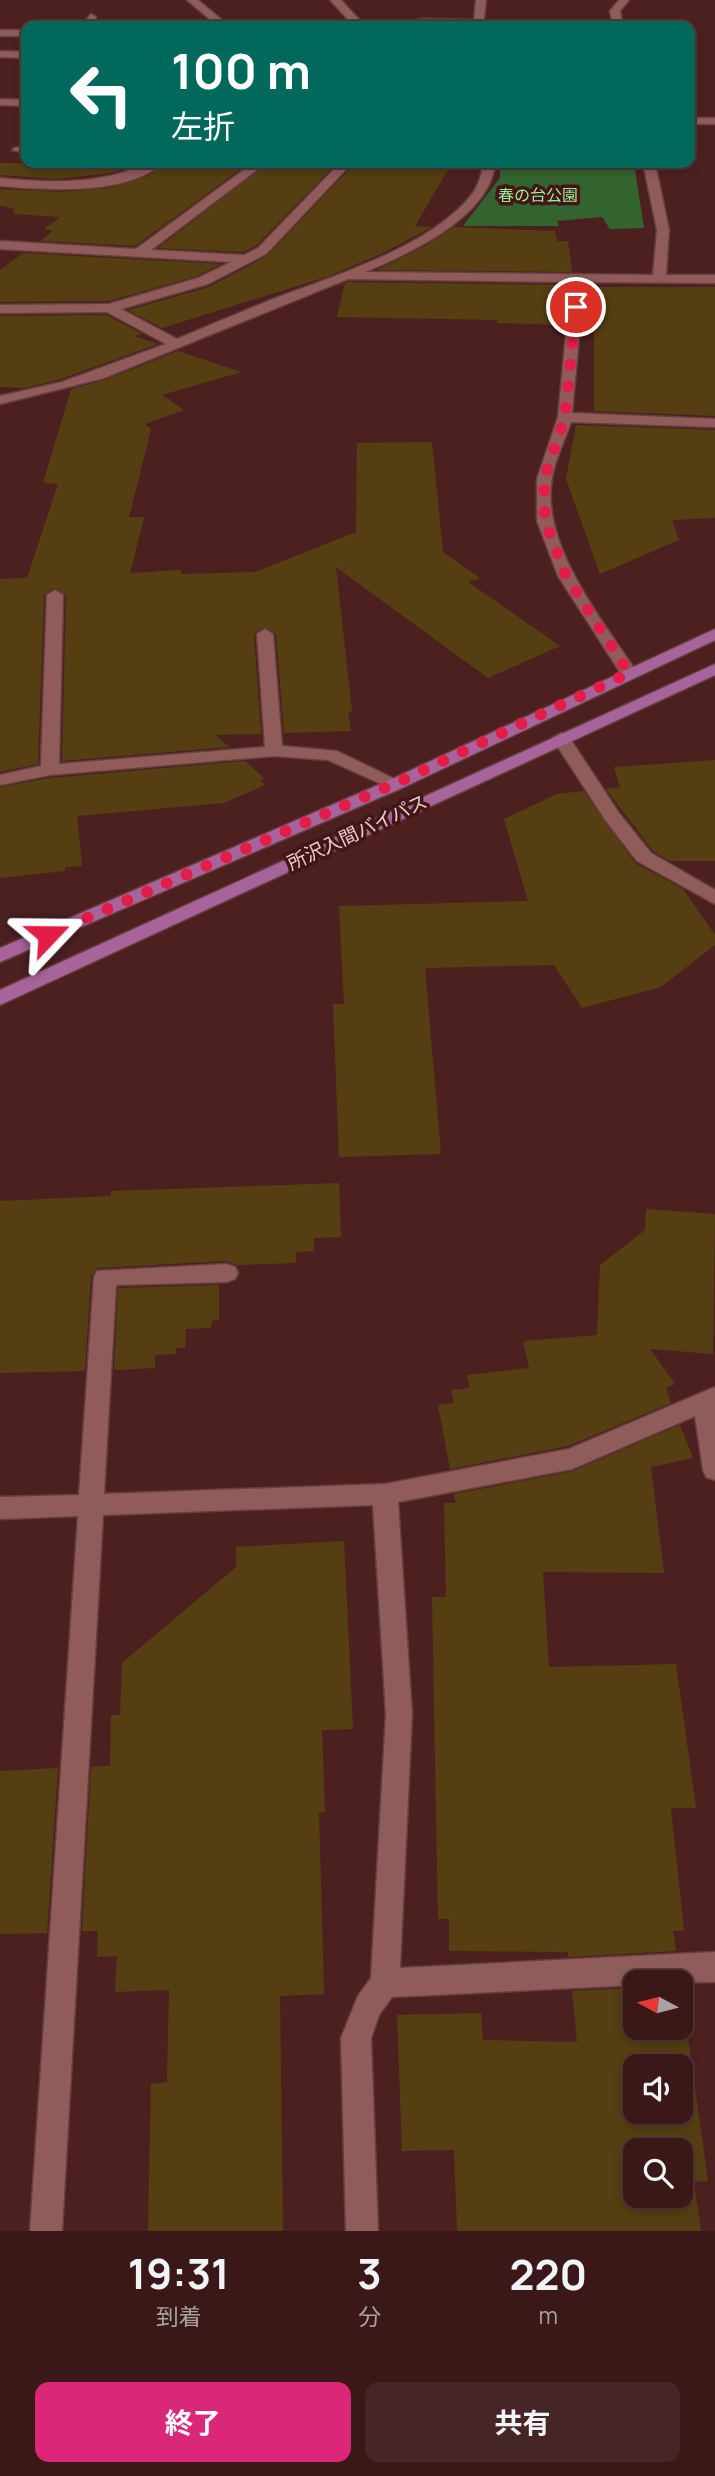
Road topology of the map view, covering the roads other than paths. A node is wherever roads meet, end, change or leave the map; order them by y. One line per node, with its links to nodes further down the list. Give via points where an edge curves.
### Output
1 (192, 0): 5 (street)
2 (335, 0): 6 (street)
3 (481, 0): 7 (street)
4 (624, 0): 8 (street, via 615,11)
5 (218, 21)
6 (355, 21)
7 (478, 21)
8 (617, 21)
9 (0, 33): 10 (street)
10 (21, 33)
11 (0, 54): 12 (street)
12 (21, 55)
13 (0, 102): 14 (street)
14 (21, 103)
15 (695, 121): 16 (street)
16 (715, 121)
17 (148, 168): 22 (street, via 97,185)
18 (253, 168): 24 (street)
19 (341, 168): 25 (street)
20 (488, 168): 26 (street, via 484,187 464,209 423,238)
21 (650, 168): 27 (street, via 663,230)
22 (0, 182)
23 (0, 245): 24 (street)
24 (140, 252): 25 (street)
25 (249, 259): 30 (street, via 203,281)
26 (344, 276): 29 (street); 32 (street)
27 (659, 279): 28 (street); 29 (street)
28 (715, 279)
29 (578, 280): 34 (street)
30 (110, 308): 31 (street); 32 (street)
31 (0, 309)
32 (176, 344): 33 (street, via 94,377)
33 (0, 400)
34 (565, 417): 35 (street); 40 (street, via 544,479 545,521 566,576)
35 (715, 423)
36 (55, 595): 43 (street)
37 (265, 634): 42 (street)
38 (715, 634): 40 (main road, 所沢入間バイパス)
39 (715, 669): 41 (main road, 所沢入間バイパス)
40 (629, 673): 45 (main road, 所沢入間バイパス)
41 (561, 738): 46 (street, via 644,857); 48 (main road, 所沢入間バイパス)
42 (274, 751): 43 (street); 45 (street, via 331,755)
43 (50, 770): 44 (street)
44 (0, 780)
45 (396, 783): 47 (main road, 所沢入間バイパス)
46 (715, 898)
47 (0, 956)
48 (0, 998)
49 (227, 1273): 53 (street, via 105,1277)
50 (709, 1398): 51 (street); 52 (street, via 572,1459)
51 (715, 1470)
52 (385, 1494): 53 (street); 56 (street, via 399,1714)
53 (92, 1504): 54 (street); 57 (street)
54 (0, 1508)
55 (715, 1967): 56 (street)
56 (385, 1983): 58 (street, via 368,2006 356,2038)
57 (46, 2231)
58 (362, 2231)

